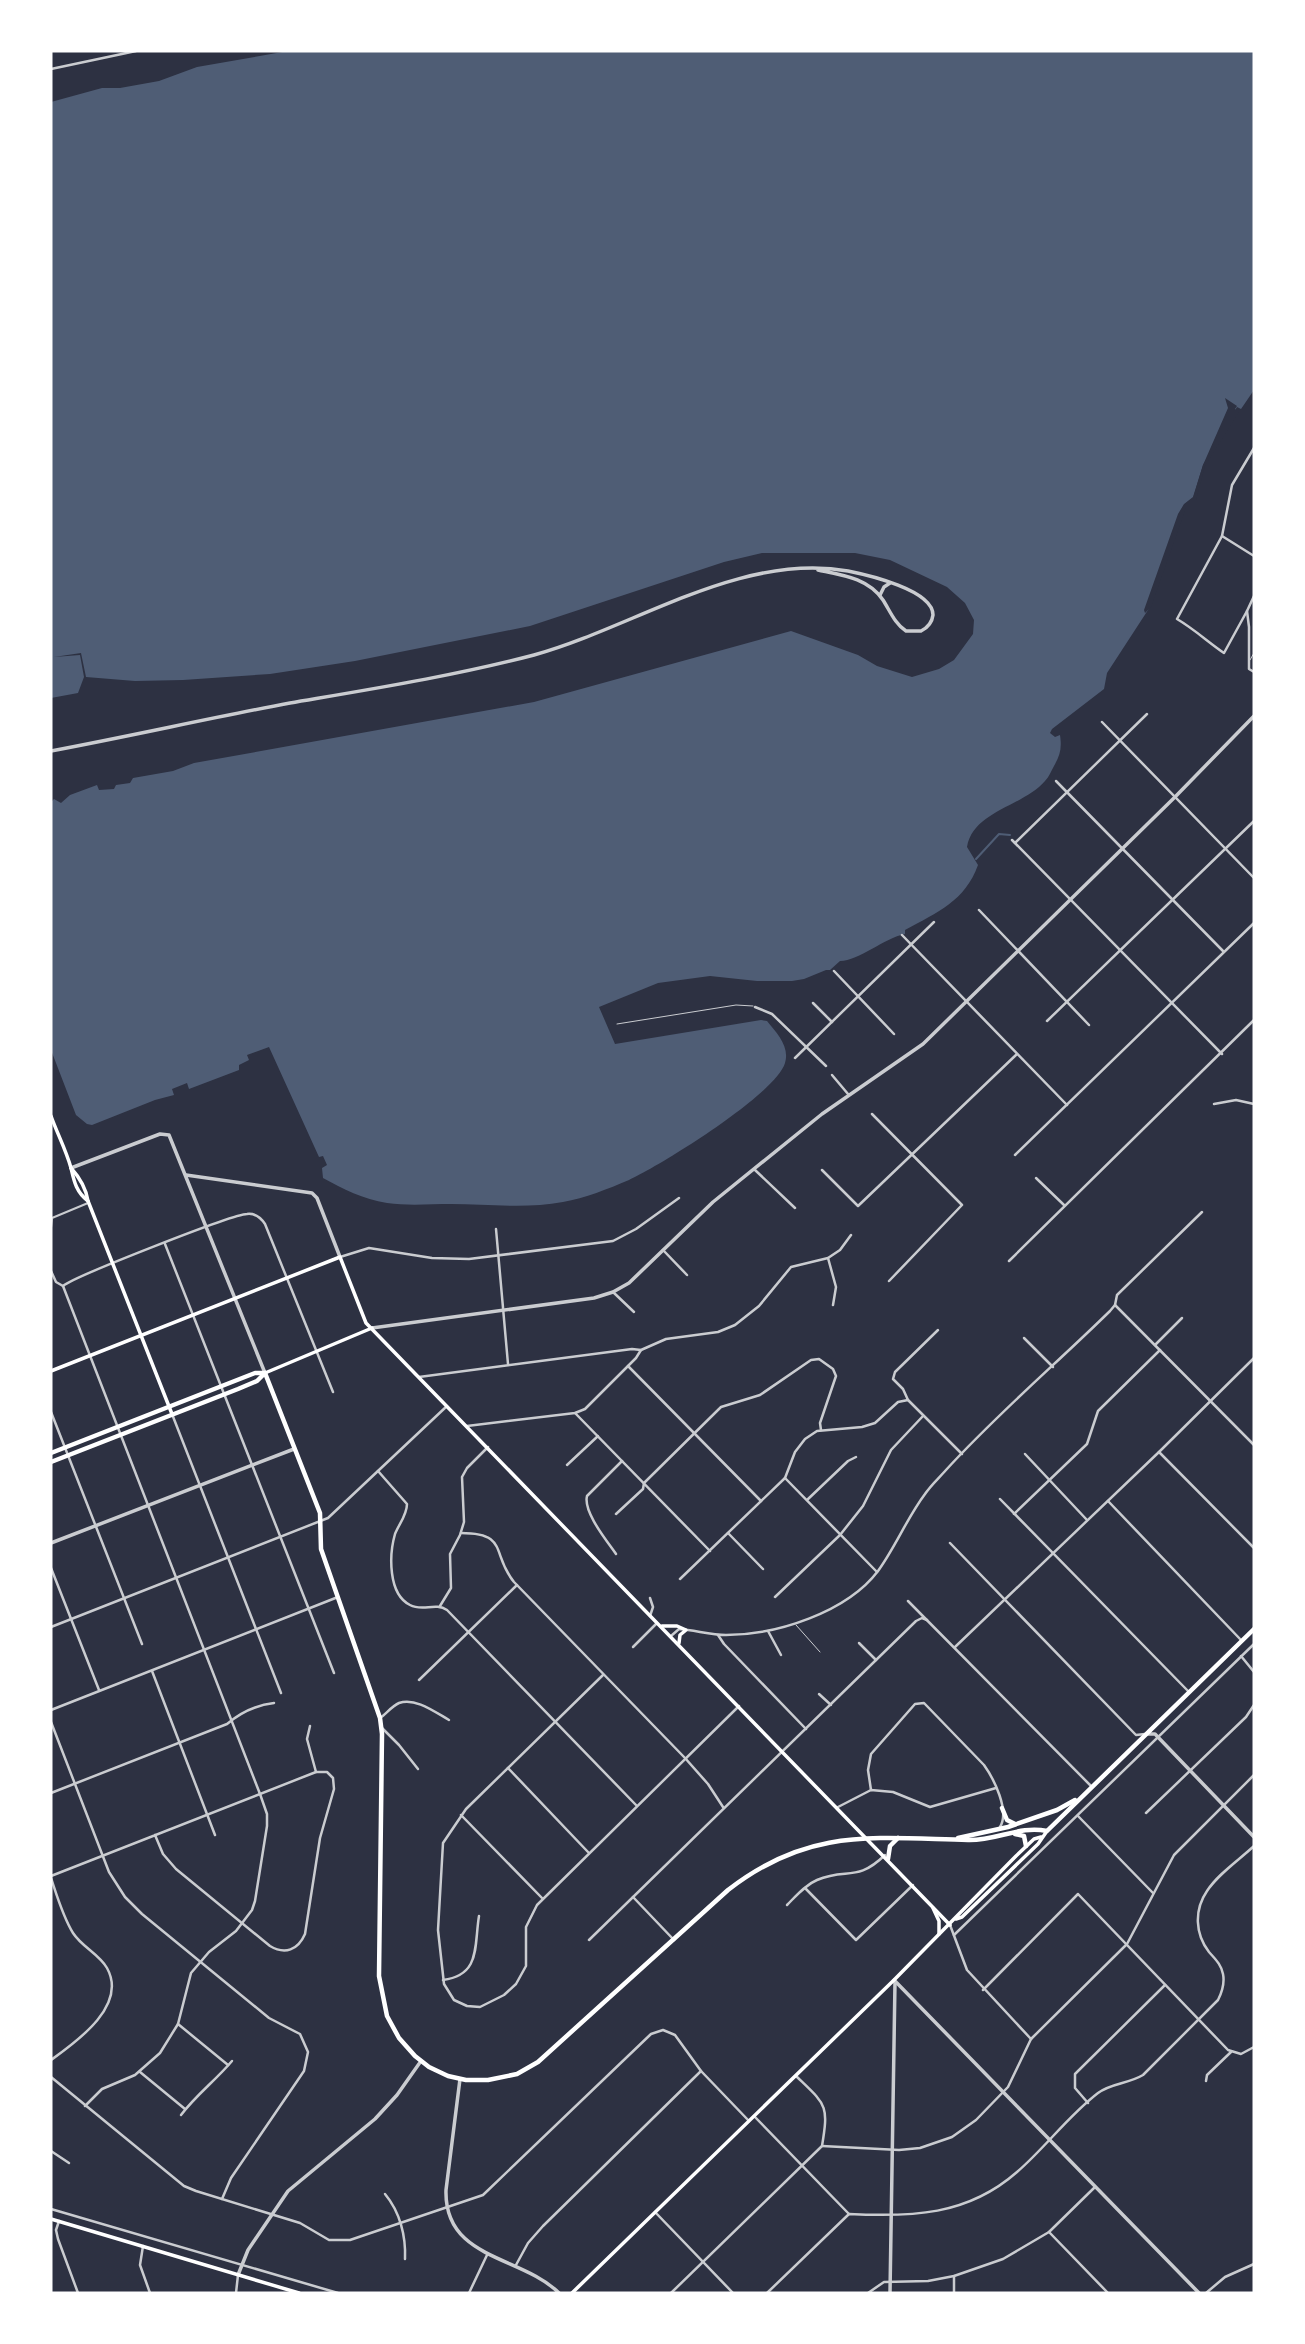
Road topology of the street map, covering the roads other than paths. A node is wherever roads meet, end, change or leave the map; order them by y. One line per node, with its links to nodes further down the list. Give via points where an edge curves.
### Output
1 (136, 51): 2 (street)
2 (51, 69)
3 (1254, 448): 4 (street, via 1231,485)
4 (1222, 536): 5 (street); 10 (street, via 1177,619 1224,653)
5 (1254, 556)
6 (818, 570): 7 (street, via 852,572); 8 (street, via 855,578); 18 (street, via 773,571 724,583 534,655)
7 (892, 583): 8 (street); 8 (street, via 929,603 933,615 928,626 916,633 905,631)
8 (880, 596)
9 (1254, 596): 10 (street)
10 (1247, 611): 12 (street)
11 (1254, 653): 12 (lane)
12 (1248, 663): 13 (street)
13 (1254, 672)
14 (1147, 715): 17 (street)
15 (1254, 716): 21 (street)
16 (1102, 723): 17 (street)
17 (1120, 741): 20 (street); 21 (street)
18 (52, 751)
19 (1056, 781): 20 (street)
20 (1068, 792): 23 (street); 26 (street, via 1013,841)
21 (1175, 797): 23 (street); 24 (street)
22 (1254, 821): 24 (street)
23 (1122, 848): 26 (street); 27 (street)
24 (1225, 849): 25 (street); 27 (street)
25 (1254, 878)
26 (1070, 899): 33 (street); 34 (street)
27 (1173, 900): 34 (street); 35 (street)
28 (979, 910): 33 (street)
29 (934, 922): 32 (street)
30 (1254, 923): 35 (street)
31 (902, 936): 32 (street)
32 (911, 945): 37 (street); 38 (street)
33 (1017, 951): 38 (street); 40 (street)
34 (1121, 951): 40 (street); 41 (street)
35 (1224, 952): 41 (street)
36 (834, 971): 37 (street)
37 (858, 997): 45 (street); 48 (street)
38 (965, 1002): 50 (street); 55 (street, via 915,1051)
39 (813, 1003): 45 (street)
40 (1068, 1003): 44 (street); 47 (street)
41 (1171, 1003): 51 (street); 58 (street)
42 (755, 1007): 46 (lane, via 736,1005); 49 (street, via 772,1014)
43 (1254, 1020): 51 (street)
44 (1047, 1021)
45 (832, 1023): 49 (street)
46 (617, 1024)
47 (1089, 1025)
48 (894, 1034)
49 (806, 1047): 52 (street); 53 (street)
50 (1017, 1054): 58 (street); 62 (street)
51 (1222, 1054): 70 (street)
52 (795, 1058)
53 (826, 1066)
54 (832, 1075): 55 (street)
55 (849, 1094): 64 (street)
56 (1214, 1104): 57 (street, via 1236,1100)
57 (1254, 1104)
58 (1067, 1105): 61 (street)
59 (872, 1114): 62 (street)
60 (51, 1116): 63 (main road)
61 (1015, 1155)
62 (912, 1156): 65 (street, via 859,1206); 87 (street, via 962,1205)
63 (71, 1168): 66 (street, via 164,1133 171,1138); 69 (main road)
64 (754, 1170): 71 (street); 78 (street)
65 (822, 1170)
66 (186, 1175): 73 (street); 80 (street, via 310,1192 317,1198)
67 (1036, 1178): 70 (street)
68 (679, 1198): 79 (street, via 613,1241)
69 (88, 1202): 74 (street, via 52,1218); 83 (main road)
70 (1065, 1205): 82 (street)
71 (795, 1208)
72 (1202, 1212): 92 (street, via 1117,1294)
73 (208, 1227): 77 (street); 86 (street, via 244,1214 255,1215 265,1224); 90 (street)
74 (51, 1228)
75 (496, 1229): 79 (street)
76 (851, 1235): 81 (street)
77 (165, 1244): 83 (street); 95 (street)
78 (663, 1250): 85 (street); 89 (street)
79 (498, 1255): 80 (street, via 447,1259 369,1248); 93 (street)
80 (340, 1257): 86 (main road); 97 (main road)
81 (828, 1258): 91 (street, via 836,1287); 103 (street, via 791,1267 759,1306 735,1325 666,1339)
82 (1009, 1261)
83 (114, 1264): 88 (street); 99 (main road)
84 (51, 1271): 88 (street)
85 (687, 1275)
86 (287, 1278): 90 (main road); 102 (street)
87 (889, 1281)
88 (63, 1286): 105 (street)
89 (613, 1292): 93 (street, via 586,1300); 94 (street)
90 (236, 1299): 95 (main road); 111 (street)
91 (833, 1305)
92 (1115, 1305): 101 (street); 109 (street)
93 (502, 1310): 97 (street); 107 (street)
94 (634, 1312)
95 (195, 1316): 99 (main road); 113 (street)
96 (1182, 1318): 101 (street)
97 (372, 1328): 102 (main road); 112 (main road)
98 (938, 1330): 116 (street, via 893,1377)
99 (142, 1336): 105 (main road); 119 (main road)
100 (1024, 1338): 109 (street)
101 (1155, 1345): 104 (street)
102 (316, 1350): 111 (main road); 114 (street)
103 (641, 1350): 107 (street); 108 (street)
104 (1160, 1350): 117 (street); 146 (street, via 1098,1411 1087,1444)
105 (89, 1356): 110 (main road); 125 (street)
106 (1254, 1358): 117 (street)
107 (508, 1364): 112 (street)
108 (628, 1366): 121 (street, via 585,1409); 127 (street)
109 (1053, 1367): 136 (street)
110 (51, 1371)
111 (265, 1373): 113 (main road); 115 (main road); 133 (main road)
112 (419, 1377): 118 (main road)
113 (222, 1386): 115 (street); 119 (main road)
114 (333, 1391)
115 (225, 1394): 122 (main road); 142 (street)
116 (908, 1400): 123 (street); 126 (street, via 898,1402 875,1423)
117 (1210, 1400): 130 (street); 134 (street)
118 (447, 1406): 124 (main road); 144 (street)
119 (169, 1407): 122 (main road); 125 (main road)
120 (51, 1412): 131 (street)
121 (575, 1413): 124 (street); 129 (street)
122 (172, 1414): 128 (main road); 148 (street)
123 (923, 1416): 136 (street); 161 (street, via 891,1450 863,1506)
124 (467, 1426): 132 (main road)
125 (117, 1427): 128 (street); 131 (main road)
126 (821, 1430): 127 (street, via 836,1376 825,1360 819,1359 760,1395 721,1406); 145 (street, via 797,1446)
127 (694, 1433): 147 (street); 151 (street)
128 (120, 1435): 138 (main road); 153 (street)
129 (598, 1436): 140 (street); 143 (street)
130 (1254, 1445)
131 (65, 1447): 135 (main road); 138 (street)
132 (488, 1447): 159 (street, via 462,1478 465,1508); 184 (main road)
133 (294, 1449): 142 (street); 157 (main road)
134 (1159, 1452): 152 (street); 165 (street)
135 (51, 1453)
136 (962, 1454): 172 (street, via 925,1494)
137 (1025, 1454): 146 (street)
138 (68, 1455): 141 (main road); 158 (street)
139 (856, 1457): 150 (street)
140 (622, 1461): 147 (street); 168 (street, via 586,1502)
141 (51, 1462)
142 (253, 1465): 148 (street); 162 (street)
143 (567, 1465)
144 (378, 1471): 157 (street); 182 (street, via 407,1504 393,1546 397,1592 414,1607)
145 (785, 1478): 150 (street); 151 (street)
146 (1050, 1480): 155 (street); 156 (street)
147 (644, 1483): 154 (street); 166 (street)
148 (200, 1485): 153 (street); 169 (street)
149 (1000, 1499): 155 (street)
150 (807, 1500): 161 (street)
151 (761, 1501): 160 (street)
152 (1108, 1501): 156 (street); 197 (street)
153 (148, 1506): 158 (street); 173 (street)
154 (616, 1514)
155 (1014, 1514): 167 (street)
156 (1087, 1520): 167 (street)
157 (322, 1521): 162 (street); 176 (main road, via 321,1546)
158 (95, 1526): 163 (street); 179 (street)
159 (461, 1533): 175 (street, via 492,1540); 182 (street, via 449,1556 451,1588)
160 (728, 1533): 166 (street); 171 (street)
161 (841, 1535): 172 (street); 177 (street)
162 (280, 1537): 169 (street); 183 (street)
163 (51, 1543)
164 (950, 1543): 180 (street)
165 (1254, 1548)
166 (710, 1551): 174 (street)
167 (1053, 1553): 180 (street); 216 (street)
168 (616, 1554)
169 (228, 1558): 173 (street); 191 (street)
170 (51, 1568): 185 (street)
171 (764, 1569)
172 (877, 1572): 188 (street, via 833,1608)
173 (176, 1578): 179 (street); 204 (street)
174 (680, 1579)
175 (517, 1585): 194 (street); 212 (street)
176 (338, 1597): 183 (street); 223 (main road)
177 (775, 1597)
178 (650, 1598): 184 (street)
179 (124, 1599): 185 (street); 199 (street)
180 (1004, 1600): 203 (street); 231 (street, via 1136,1735)
181 (908, 1601): 186 (street)
182 (440, 1606): 194 (street)
183 (309, 1609): 191 (street); 211 (street)
184 (650, 1616): 187 (main road)
185 (71, 1619): 189 (street); 214 (street)
186 (927, 1619): 203 (street); 208 (street, via 916,1621)
187 (658, 1624): 192 (main road); 196 (main road); 202 (street)
188 (796, 1624): 193 (street); 205 (lane)
189 (51, 1627)
190 (1254, 1629): 197 (main road)
191 (257, 1630): 204 (street); 215 (street)
192 (686, 1630): 195 (street); 196 (street, via 679,1629); 200 (main road)
193 (768, 1631): 195 (street); 206 (street)
194 (469, 1632): 213 (street); 226 (street)
195 (718, 1635): 230 (street)
196 (671, 1636): 200 (main road)
197 (1242, 1641): 216 (main road)
198 (859, 1643): 208 (street)
199 (142, 1644)
200 (679, 1644): 221 (main road)
201 (1254, 1644): 207 (street)
202 (633, 1647)
203 (955, 1647): 242 (street)
204 (204, 1650): 209 (street); 224 (street)
205 (820, 1652)
206 (781, 1655)
207 (1241, 1656): 210 (street); 232 (street)
208 (876, 1660): 219 (street)
209 (152, 1671): 214 (street); 233 (street)
210 (1254, 1672)
211 (334, 1673)
212 (603, 1675): 226 (street); 235 (street)
213 (419, 1680)
214 (99, 1690): 222 (street)
215 (281, 1693)
216 (1190, 1693): 231 (main road)
217 (819, 1694): 219 (street)
218 (274, 1703): 224 (street)
219 (831, 1705): 230 (street)
220 (1254, 1705): 238 (street)
221 (739, 1706): 234 (main road); 235 (street)
222 (51, 1710)
223 (380, 1718): 225 (street, via 405,1702 420,1704); 229 (main road)
224 (231, 1720): 233 (street); 246 (street)
225 (449, 1720)
226 (556, 1721): 236 (street); 249 (street)
227 (51, 1722): 241 (street)
228 (310, 1726): 239 (street, via 307,1739)
229 (382, 1728): 237 (street); 302 (main road, via 379,1984 394,2030)
230 (806, 1729): 234 (street)
231 (1147, 1734): 232 (street); 242 (main road)
232 (1158, 1738): 238 (street); 256 (street)
233 (180, 1742): 241 (street); 254 (street)
234 (783, 1751): 250 (street); 251 (main road)
235 (685, 1758): 249 (street); 250 (street)
236 (508, 1768): 255 (street); 270 (street)
237 (418, 1769)
238 (1191, 1771): 248 (street); 253 (street)
239 (316, 1772): 246 (street); 283 (street, via 330,1773 334,1789 320,1838 306,1932 296,1947 285,1951 275,1949)
240 (1254, 1775): 248 (street)
241 (74, 1784): 245 (street); 271 (street)
242 (1092, 1787): 247 (main road)
243 (996, 1788): 244 (street, via 930,1807 893,1792); 244 (street, via 984,1765 928,1705 919,1702 876,1745 869,1761); 252 (street)
244 (871, 1790): 251 (street)
245 (51, 1793)
246 (260, 1794): 254 (street); 283 (street, via 267,1826 255,1901)
247 (1082, 1796): 257 (main road); 259 (main road)
248 (1224, 1805): 265 (street); 276 (street, via 1174,1855)
249 (637, 1806): 270 (street)
250 (724, 1807): 277 (street)
251 (838, 1807): 263 (main road)
252 (1002, 1808): 257 (main road, via 1008,1822); 258 (street, via 1003,1823)
253 (1146, 1813)
254 (208, 1814): 261 (street); 262 (street)
255 (461, 1815): 278 (street); 291 (street, via 441,1850 438,1930)
256 (1077, 1816): 276 (street); 285 (street)
257 (1023, 1823): 258 (main road)
258 (992, 1831): 267 (main road)
259 (1047, 1831): 260 (main road, via 1028,1828); 264 (main road)
260 (1011, 1833): 267 (main road, via 980,1840); 268 (main road, via 1024,1836)
261 (155, 1835): 271 (street); 283 (street, via 171,1865)
262 (215, 1835)
263 (866, 1837): 266 (main road); 272 (main road); 288 (main road, via 815,1844 766,1864 728,1890)
264 (1041, 1837): 268 (main road); 282 (main road)
265 (1254, 1837)
266 (899, 1838): 267 (main road); 272 (main road)
267 (954, 1839)
268 (1026, 1846): 282 (main road)
269 (1254, 1846): 295 (street, via 1208,1889 1201,1902 1198,1927 1220,1964 1224,1984 1218,2000)
270 (589, 1853): 278 (street)
271 (102, 1855): 273 (street); 290 (street, via 130,1903)
272 (886, 1856): 274 (main road); 275 (street, via 866,1871 824,1877)
273 (51, 1877): 300 (street, via 72,1931 105,1965 111,1983 108,2000 92,2029)
274 (912, 1885): 275 (street, via 856,1940); 279 (main road)
275 (805, 1888): 280 (street)
276 (1153, 1893): 289 (street)
277 (633, 1897): 287 (street); 288 (street)
278 (542, 1899): 291 (street, via 526,1927 526,1963 521,1977 504,1995 476,2007 461,2005 453,2000)
279 (930, 1903): 284 (main road); 286 (main road, via 940,1924)
280 (787, 1905)
281 (479, 1916): 291 (street, via 470,1968 461,1976)
282 (954, 1920): 284 (main road)
283 (243, 1923): 290 (street)
284 (950, 1925): 285 (street); 286 (main road)
285 (954, 1935): 294 (street, via 967,1970)
286 (937, 1937): 292 (main road)
287 (589, 1940)
288 (674, 1940): 308 (main road, via 538,2063 499,2078)
289 (1126, 1944): 293 (street); 294 (street, via 1079,1894); 297 (street)
290 (201, 1962): 296 (street, via 189,1979); 325 (street, via 269,2018 300,2034 308,2052 303,2072 230,2178)
291 (443, 1980)
292 (894, 1980): 306 (main road); 310 (street); 319 (street)
293 (1165, 1985): 295 (street); 311 (street, via 1075,2074 1075,2088)
294 (983, 1990): 297 (street)
295 (1200, 2021): 299 (street); 311 (street, via 1143,2075 1105,2089)
296 (178, 2024): 303 (street); 305 (street, via 160,2053)
297 (1031, 2039): 310 (street)
298 (1254, 2046): 299 (street, via 1241,2054)
299 (1231, 2052): 309 (street)
300 (51, 2060)
301 (232, 2061): 303 (street)
302 (421, 2061): 308 (main road); 329 (street, via 375,2119 299,2180)
303 (228, 2065): 313 (street)
304 (701, 2071): 316 (street); 327 (street, via 678,2037 665,2030 651,2034 488,2192); 342 (street, via 543,2226)
305 (140, 2072): 312 (street, via 105,2087); 313 (street)
306 (796, 2076): 315 (main road); 318 (street, via 824,2106 827,2119)
307 (51, 2077): 312 (street)
308 (460, 2080): 327 (street, via 446,2182)
309 (1206, 2081)
310 (1004, 2093): 317 (street); 319 (street, via 953,2137 920,2148)
311 (1088, 2103): 317 (street)
312 (85, 2106): 325 (street, via 181,2184)
313 (185, 2109): 314 (street)
314 (181, 2115)
315 (754, 2116): 316 (main road); 322 (street)
316 (749, 2121): 328 (main road)
317 (1050, 2140): 323 (street); 331 (street, via 1017,2172 979,2198 931,2213)
318 (822, 2146): 319 (street); 322 (street)
319 (893, 2150): 331 (street)
320 (51, 2151): 321 (street)
321 (69, 2163)
322 (802, 2166): 330 (street); 339 (street)
323 (1095, 2187): 335 (street); 362 (street)
324 (385, 2194): 334 (street)
325 (222, 2199): 329 (street)
326 (51, 2209): 340 (street)
327 (448, 2209): 334 (street); 337 (street, via 464,2238)
328 (655, 2212): 339 (street); 354 (main road)
329 (272, 2214): 334 (street, via 338,2242); 340 (street)
330 (849, 2214): 331 (street); 357 (street)
331 (892, 2216): 345 (street)
332 (51, 2219): 333 (main road)
333 (59, 2221): 336 (main road); 346 (street, via 58,2239)
334 (400, 2224): 338 (street)
335 (1049, 2232): 344 (street, via 1003,2259); 361 (street)
336 (143, 2246): 343 (main road); 348 (street, via 140,2265)
337 (487, 2255): 342 (street); 352 (street)
338 (405, 2259)
339 (703, 2262): 355 (street); 356 (street)
340 (241, 2264): 343 (street); 351 (street)
341 (1254, 2264): 363 (street, via 1225,2277)
342 (516, 2266): 353 (street)
343 (238, 2276): 349 (street); 350 (main road)
344 (954, 2276): 345 (street); 360 (street)
345 (890, 2281): 358 (street); 359 (street)
346 (78, 2292): 347 (street)
347 (72, 2293)
348 (150, 2293)
349 (236, 2293)
350 (299, 2293)
351 (338, 2293)
352 (469, 2293)
353 (559, 2293)
354 (572, 2293)
355 (670, 2293)
356 (733, 2293)
357 (767, 2293)
358 (868, 2293)
359 (890, 2293)
360 (954, 2293)
361 (1108, 2293)
362 (1199, 2293)
363 (1206, 2293)

